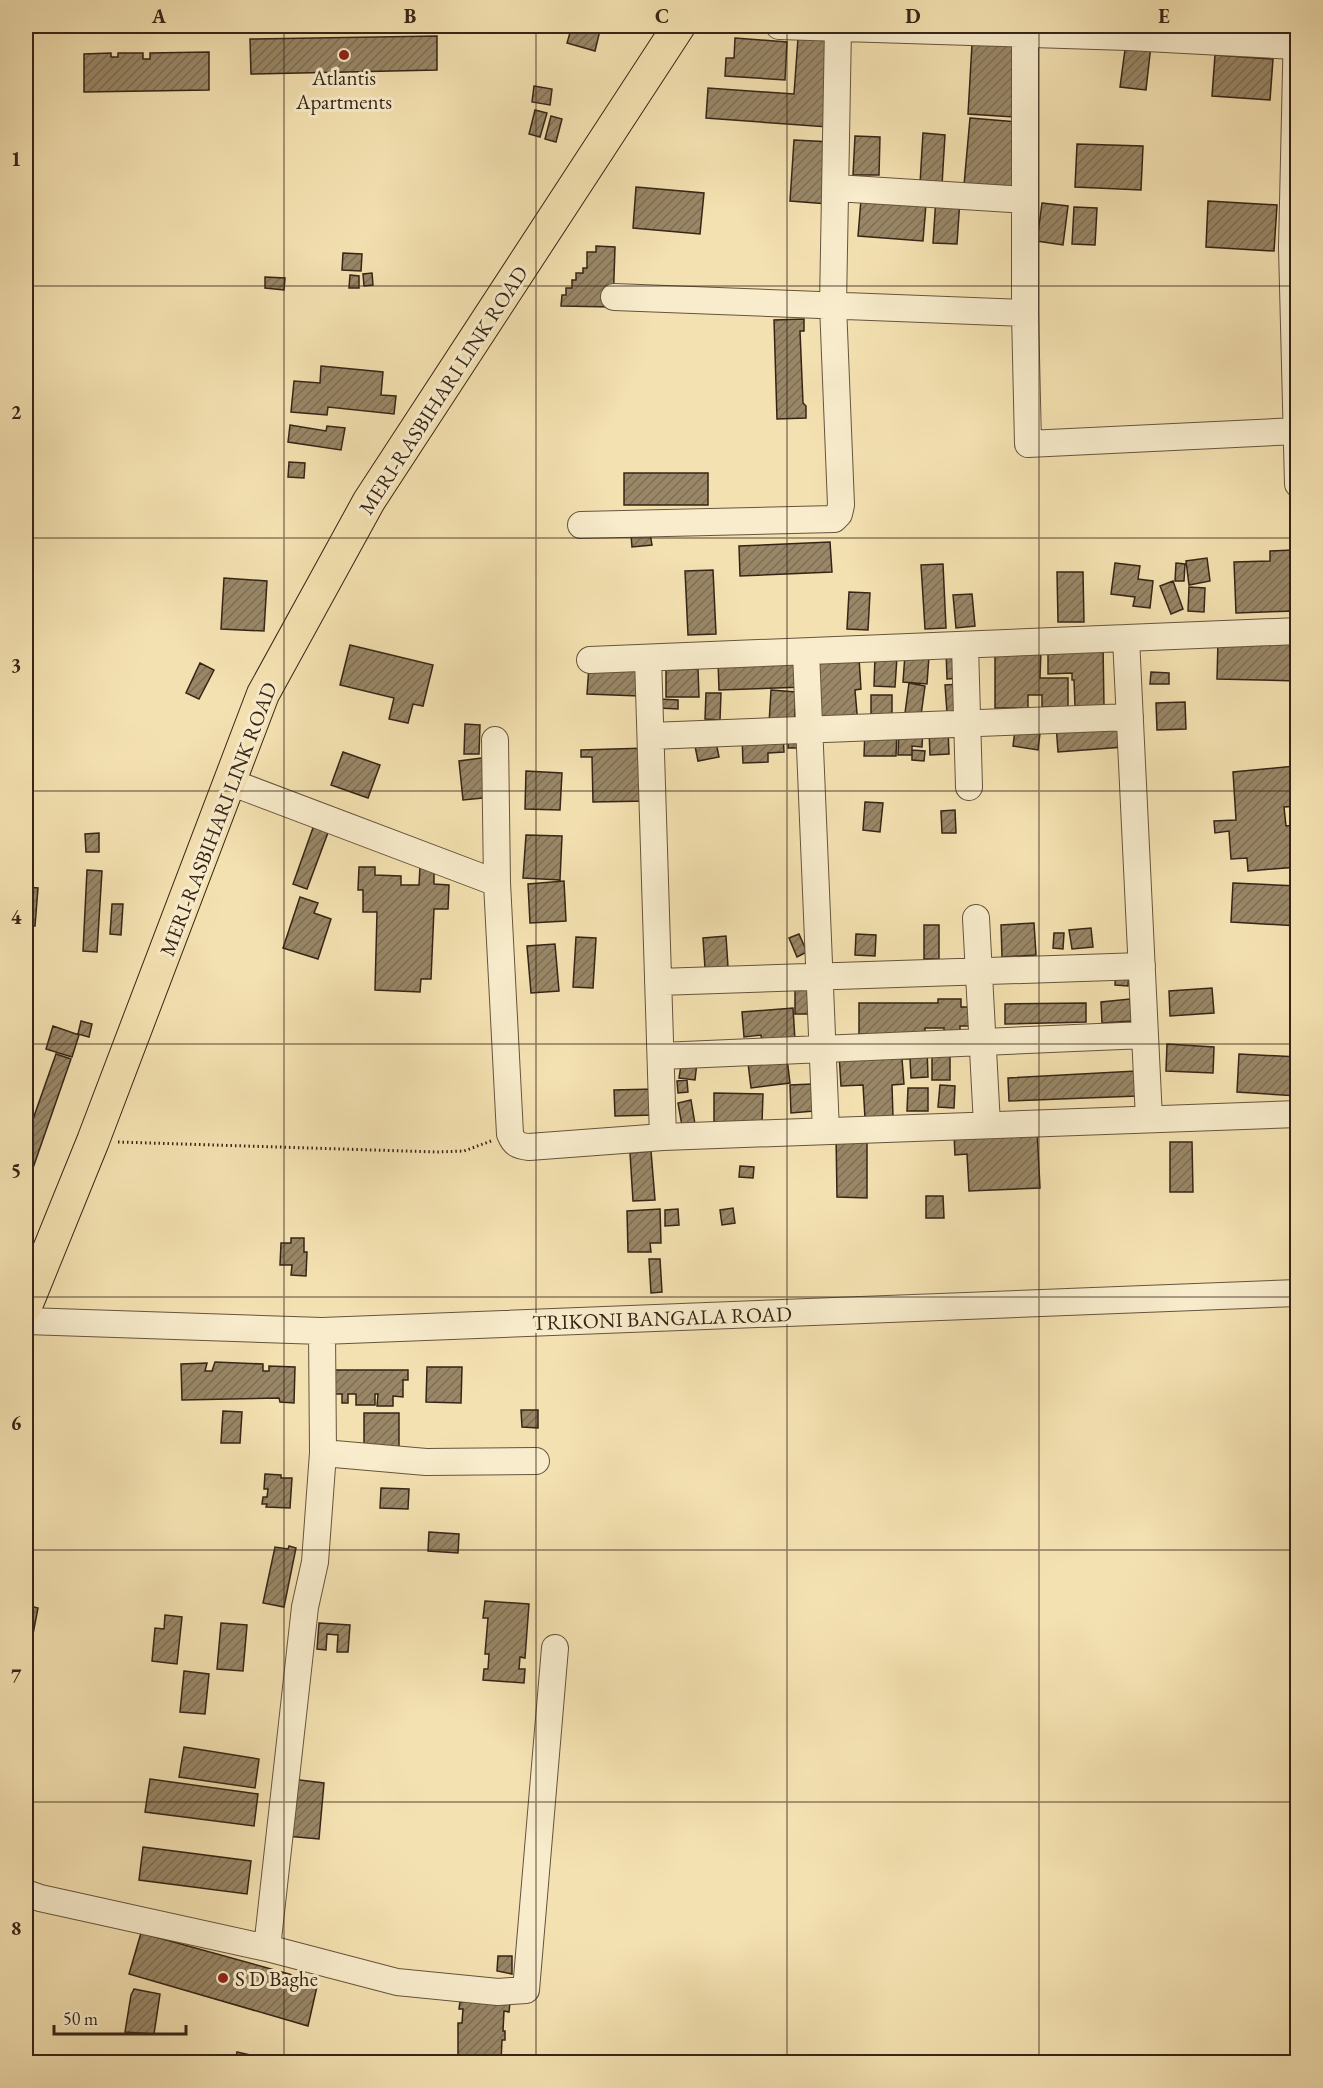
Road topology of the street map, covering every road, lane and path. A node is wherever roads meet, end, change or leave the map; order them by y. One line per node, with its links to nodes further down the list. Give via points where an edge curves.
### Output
1 (678, 26): 28 (main road, MERI-RASBIHARI LINK ROAD, via 369,501 263,694)
2 (779, 26): 3 (street)
3 (838, 27): 4 (street); 7 (street)
4 (1025, 30): 5 (street); 8 (street)
5 (1128, 32): 6 (street)
6 (1297, 36): 9 (street)
7 (836, 188): 8 (street); 11 (street)
8 (1025, 200): 12 (street)
9 (1295, 247): 13 (street)
10 (614, 297): 11 (street)
11 (833, 305): 12 (street); 16 (street, via 841,505 834,519)
12 (1025, 313): 14 (street, via 1028,444)
13 (1295, 316): 14 (street)
14 (1296, 431): 15 (street)
15 (1298, 484)
16 (581, 525)
17 (1298, 631): 18 (street)
18 (1126, 638): 19 (street); 23 (street)
19 (964, 645): 20 (street); 24 (street)
20 (806, 652): 21 (street); 25 (street)
21 (648, 658): 22 (street); 26 (street)
22 (590, 660)
23 (1130, 717): 24 (street); 32 (street)
24 (967, 724): 25 (street); 29 (street)
25 (809, 730): 26 (street); 34 (street)
26 (651, 736): 35 (street)
27 (495, 740): 30 (street)
28 (230, 782): 30 (street); 46 (main road, MERI-RASBIHARI LINK ROAD)
29 (969, 787)
30 (497, 883): 43 (street)
31 (976, 918): 33 (street)
32 (1142, 966): 33 (street); 36 (street)
33 (979, 971): 34 (street); 37 (street)
34 (819, 977): 35 (street); 38 (street)
35 (658, 982): 39 (street)
36 (1145, 1035): 37 (street); 41 (street)
37 (982, 1042): 38 (street); 42 (street)
38 (822, 1049): 39 (street); 44 (street)
39 (661, 1056): 45 (street)
40 (1298, 1114): 41 (street)
41 (1149, 1119): 42 (street)
42 (987, 1125): 44 (street)
43 (510, 1127): 45 (street, via 513,1142 529,1147); 46 (path, via 494,1139 464,1151 437,1152)
44 (826, 1131): 45 (street)
45 (663, 1137)
46 (93, 1141): 48 (main road, MERI-RASBIHARI LINK ROAD)
47 (1298, 1293): 50 (street, TRIKONI BANGALA ROAD)
48 (26, 1306)
49 (26, 1321): 50 (street, TRIKONI BANGALA ROAD)
50 (322, 1331): 51 (street)
51 (323, 1453): 52 (street, via 426,1462); 55 (street, via 315,1562 305,1607)
52 (536, 1461)
53 (555, 1648): 55 (street, via 526,1990 498,1992 397,1982)
54 (26, 1893): 55 (street)
55 (267, 1948)

